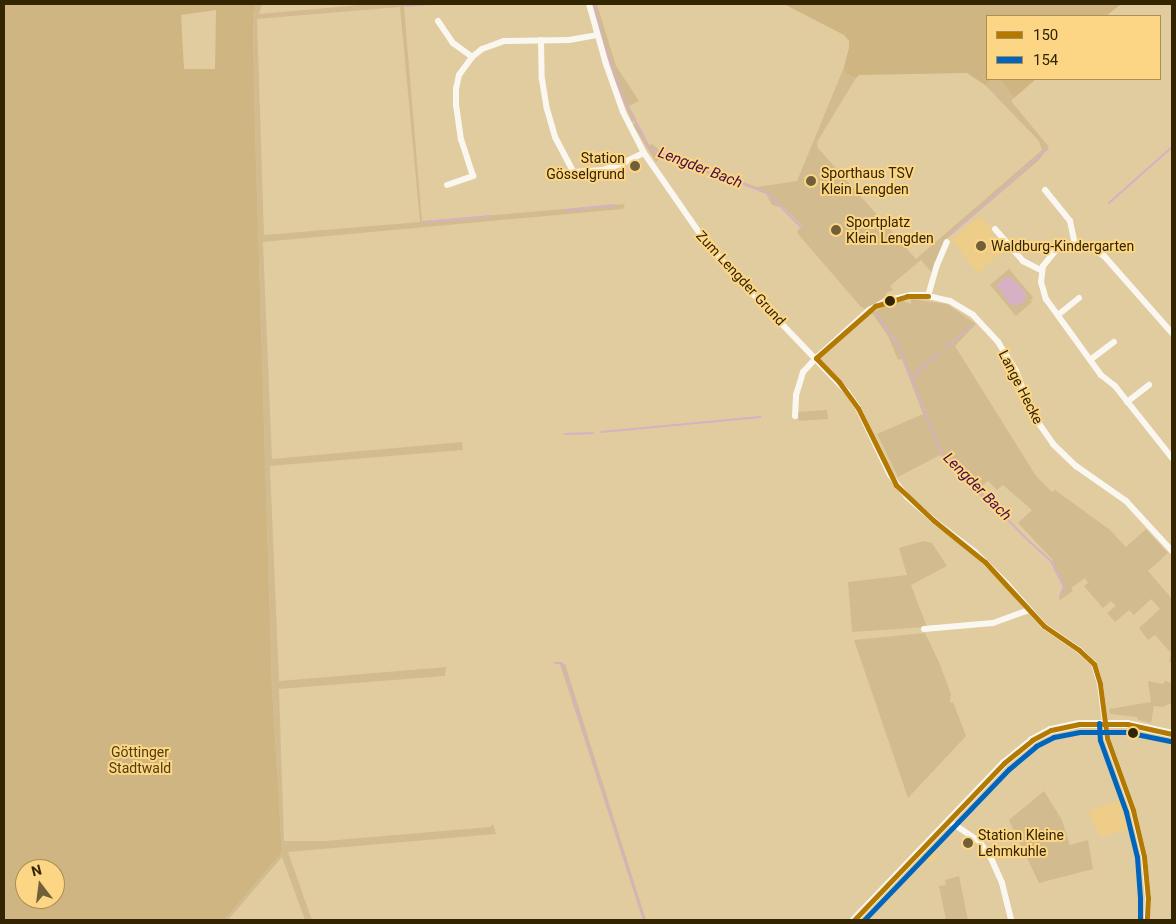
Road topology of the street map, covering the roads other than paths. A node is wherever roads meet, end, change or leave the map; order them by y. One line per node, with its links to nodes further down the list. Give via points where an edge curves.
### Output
1 (589, 4): 3 (street, Zum Lengder Grund)
2 (438, 22): 5 (street, via 453,43)
3 (597, 35): 4 (street); 6 (street, Zum Lengder Grund, via 620,105)
4 (541, 40): 5 (street, via 504,41 482,48); 7 (street, via 547,109 555,137)
5 (472, 57): 9 (street, via 459,75 456,106 461,140 473,176)
6 (644, 152): 7 (street, via 611,168); 20 (street, Zum Lengder Grund, via 710,247)
7 (574, 173): 8 (street)
8 (550, 174)
9 (447, 185)
10 (1045, 190): 13 (street, via 1070,221)
11 (995, 229): 14 (street, via 1023,261)
12 (947, 242): 15 (street)
13 (1074, 244): 14 (street, via 1056,250); 18 (street, via 1098,251)
14 (1041, 270): 17 (street, via 1043,293)
15 (928, 296): 20 (street, Lange Hecke, via 907,296 878,304); 26 (street, Lange Hecke, via 958,304 980,321 1008,357 1030,409 1050,440 1076,466 1126,501)
16 (1079, 298): 17 (street)
17 (1058, 315): 21 (street)
18 (1172, 333)
19 (1114, 342): 21 (street)
20 (816, 358): 24 (street, via 799,381); 27 (street, Zum Lengder Grund, via 858,408 896,485 933,520 986,562)
21 (1090, 360): 23 (street)
22 (1149, 385): 23 (street)
23 (1127, 402): 25 (street)
24 (795, 416)
25 (1172, 458)
26 (1172, 551)
27 (1028, 610): 28 (street, via 993,623); 29 (street, Zum Lengder Grund, via 1094,664)
28 (924, 629)
29 (1106, 723): 30 (main road); 31 (main road, via 1071,725 1051,730 1032,740 1013,755); 34 (street, Zum Lengder Grund, via 1107,738 1133,810 1144,856)
30 (1172, 734)
31 (949, 821): 32 (street, via 979,841 991,858 1002,883); 33 (main road)
32 (1011, 919)
33 (854, 920)
34 (1147, 920)

